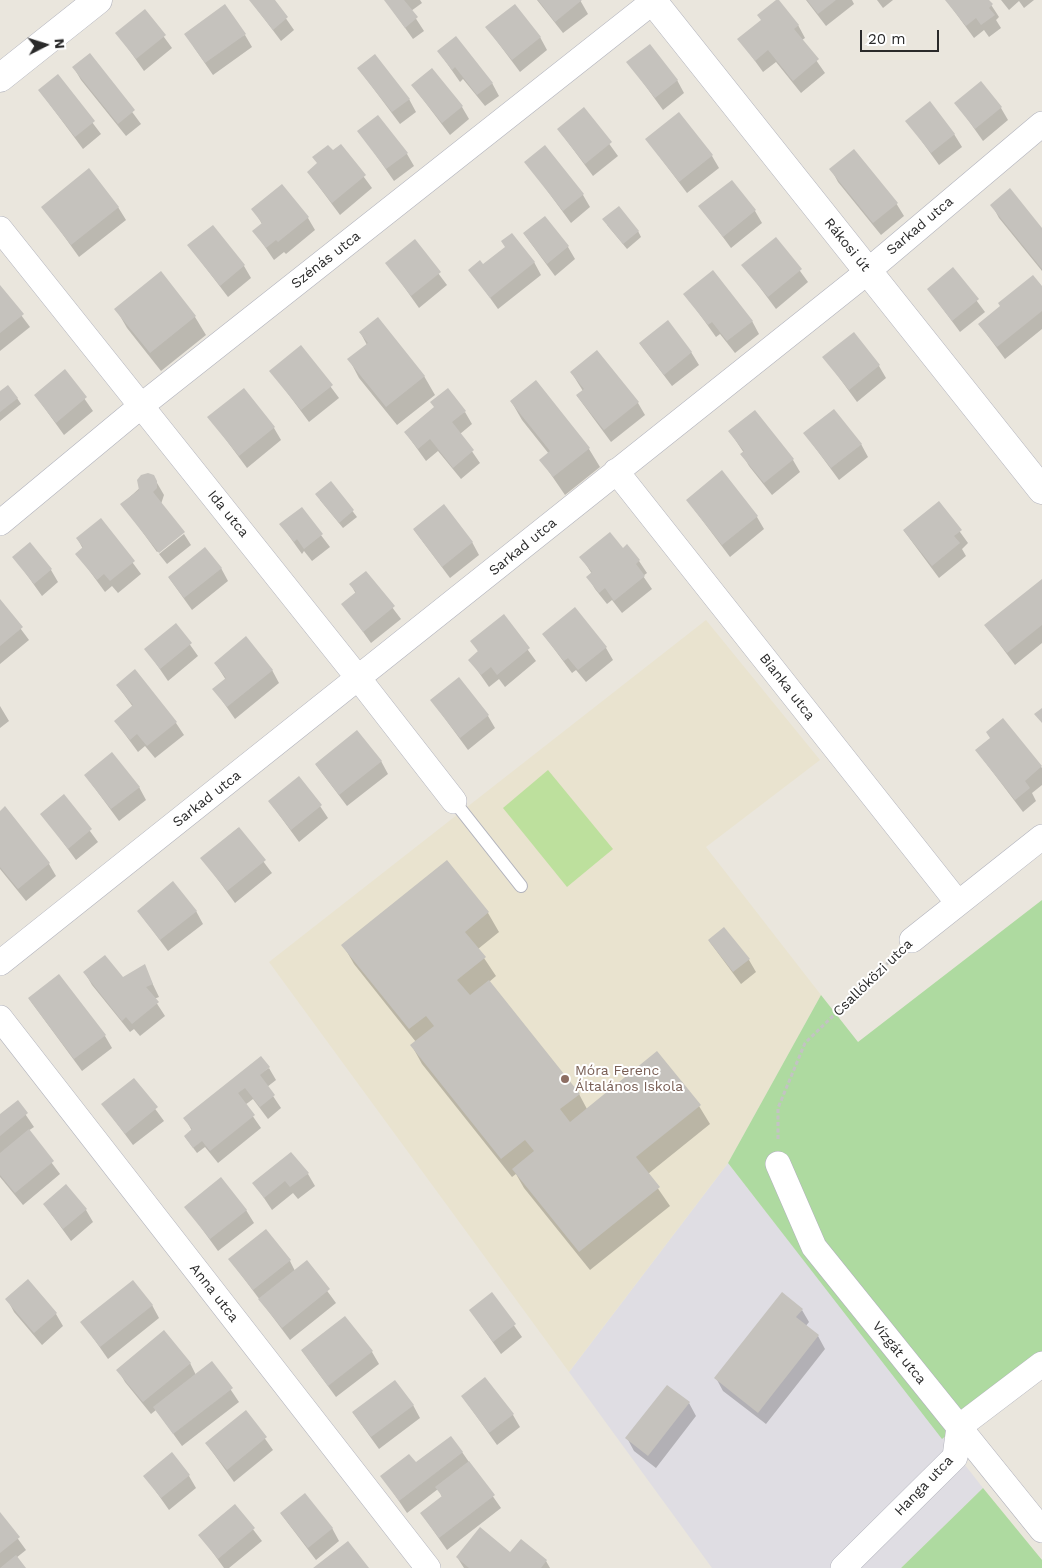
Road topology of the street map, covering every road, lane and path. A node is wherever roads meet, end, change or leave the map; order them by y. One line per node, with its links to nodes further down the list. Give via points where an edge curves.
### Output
1 (98, 0): 3 (main road)
2 (653, 1): 6 (main road, Rákosi út); 7 (street, Szénás utca)
3 (0, 78)
4 (1042, 124): 6 (street, Sarkad utca)
5 (0, 229): 7 (street, Ida utca)
6 (868, 271): 8 (street, Sarkad utca); 9 (main road, Rákosi út)
7 (141, 406): 10 (street, Szénás utca); 11 (street, Ida utca)
8 (616, 471): 11 (street, Sarkad utca); 15 (street, Bianka utca)
9 (1042, 490)
10 (0, 523)
11 (359, 679): 12 (street, Ida utca); 17 (street, Sarkad utca)
12 (454, 801): 14 (lane)
13 (1042, 837): 15 (street, Csallóközi utca)
14 (521, 886)
15 (958, 904): 16 (street, Csallóközi utca)
16 (912, 940): 19 (path, Csallóközi utca, via 806,1043 778,1108)
17 (0, 963)
18 (0, 1018): 23 (street, Anna utca)
19 (778, 1164): 21 (street, Vízgát utca, via 814,1247)
20 (1042, 1364): 21 (street)
21 (959, 1427): 22 (street, Vízgát utca); 24 (street, Hanga utca, via 955,1457)
22 (1042, 1530)
23 (428, 1568)
24 (843, 1568)

